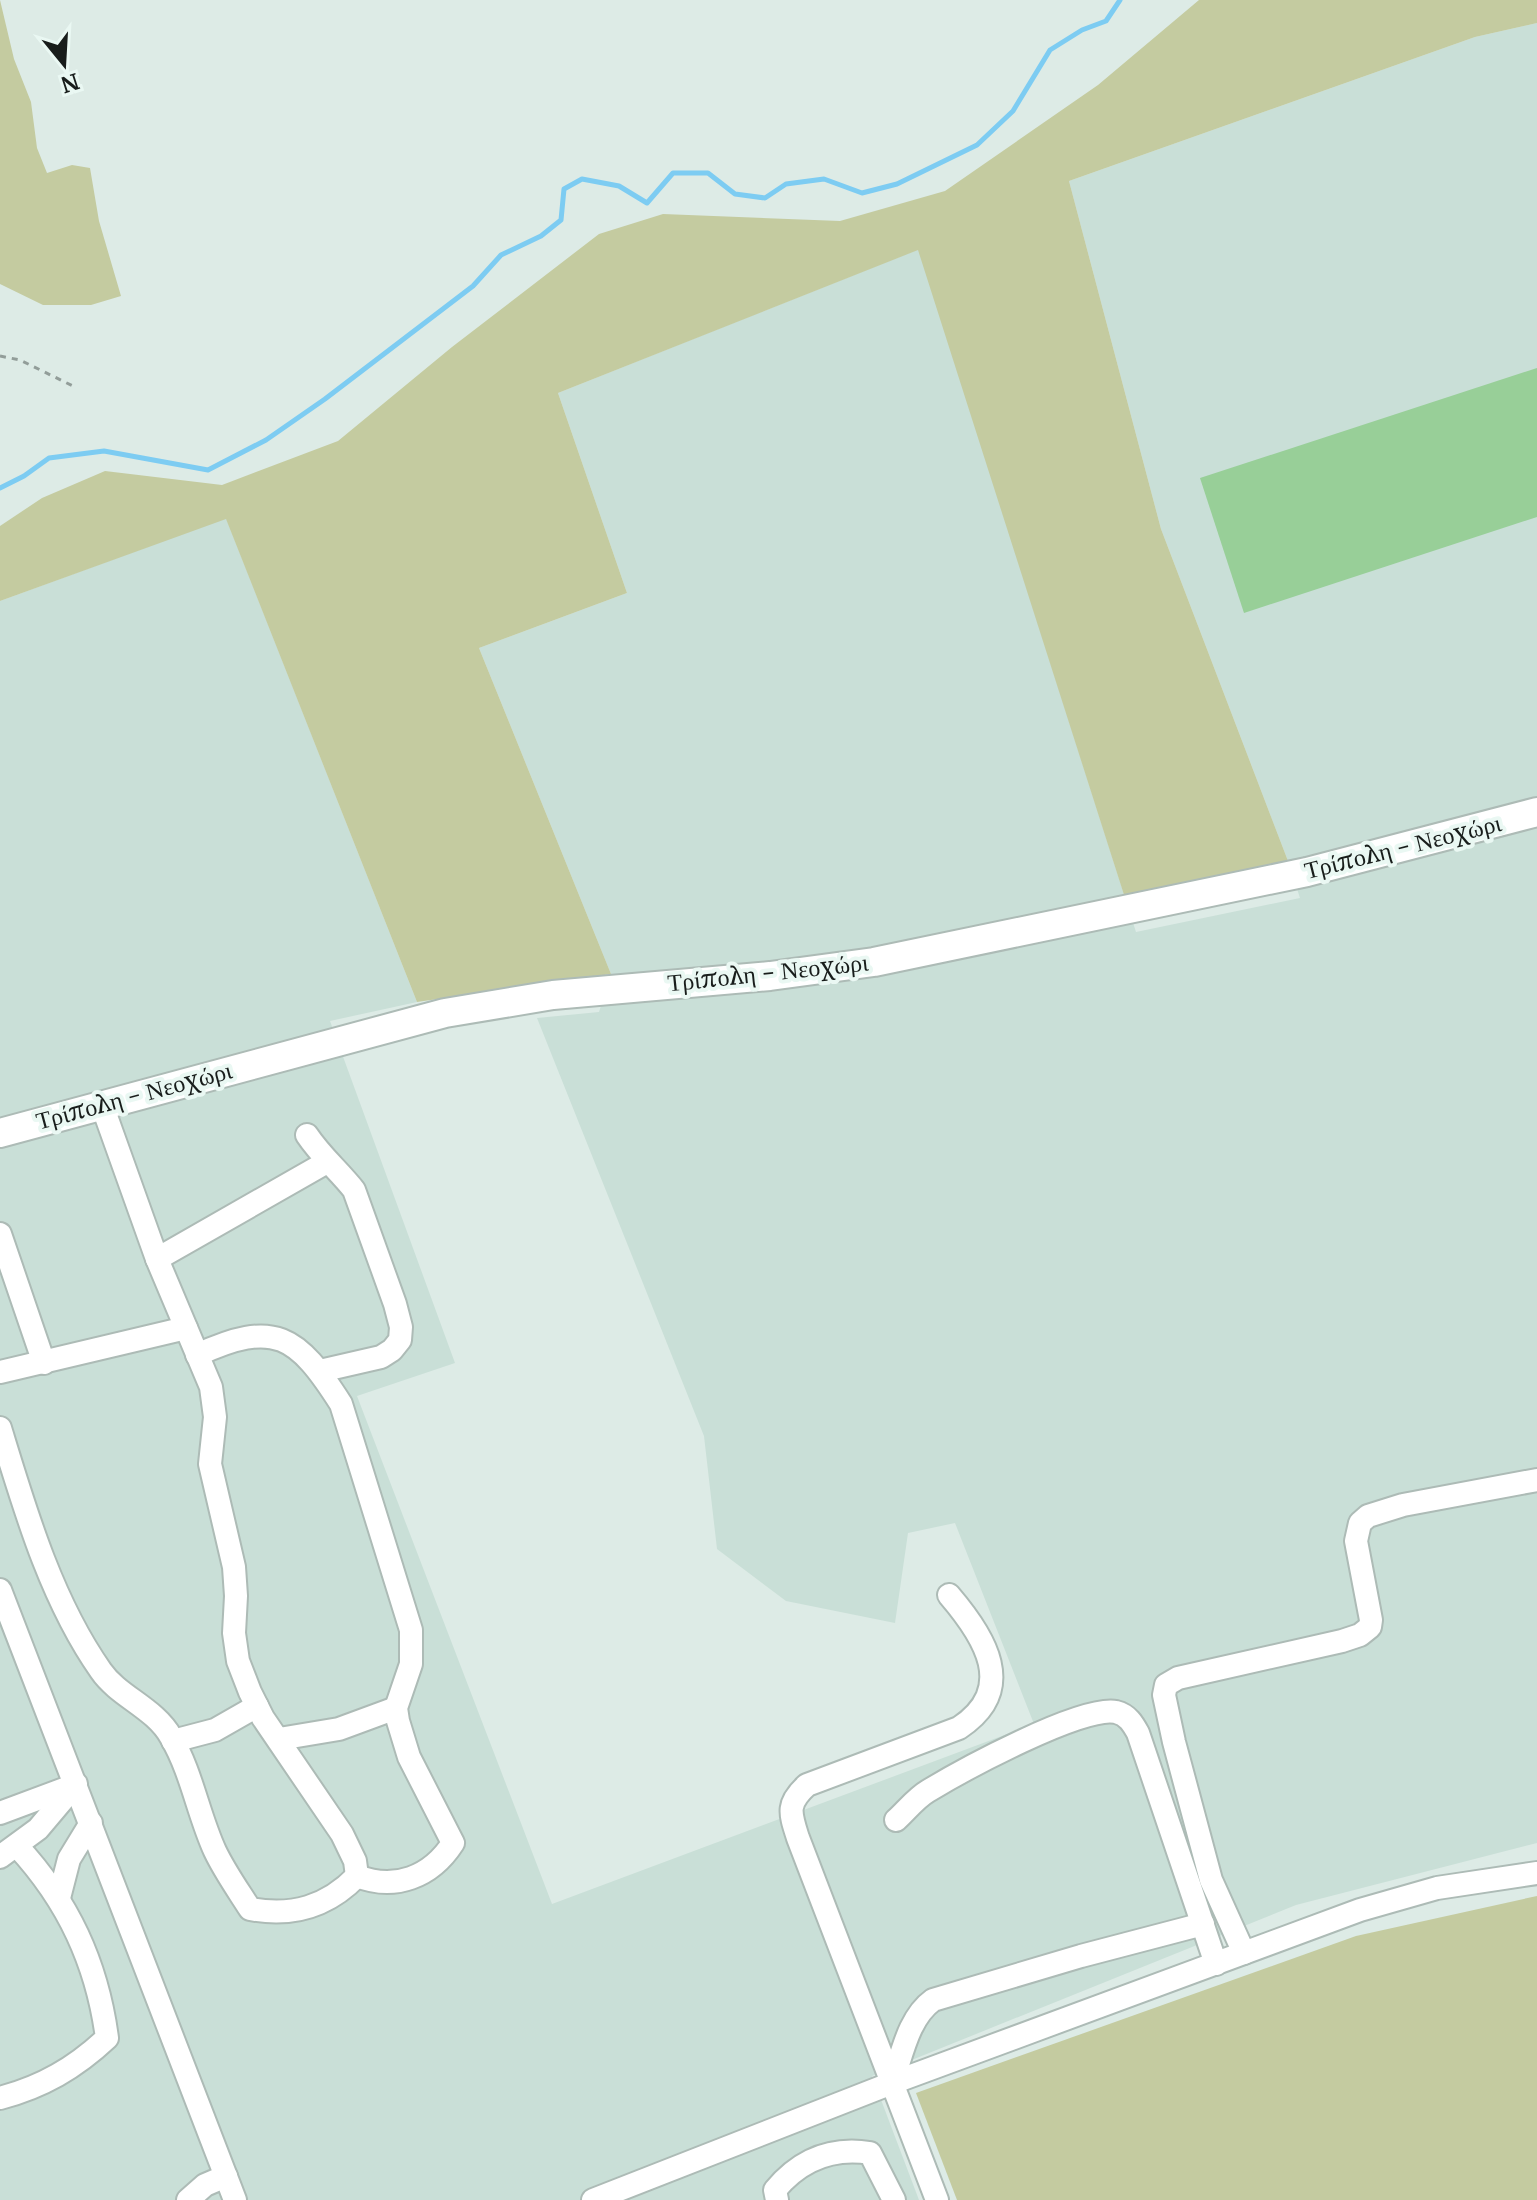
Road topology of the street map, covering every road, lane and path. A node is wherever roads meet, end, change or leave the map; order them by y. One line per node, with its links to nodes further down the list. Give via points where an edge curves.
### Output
1 (0, 356): 2 (path)
2 (77, 388)
3 (1537, 812): 4 (main road, Τρίπολη - Νεοχώρι, via 1307,872 874,962 553,995 445,1013)
4 (102, 1105): 5 (main road, Τρίπολη - Νεοχώρι); 9 (lane)
5 (0, 1133)
6 (307, 1135): 7 (lane)
7 (327, 1162): 9 (lane); 13 (lane, via 354,1190 401,1327 400,1340 381,1357)
8 (0, 1234): 12 (lane)
9 (157, 1259): 10 (lane)
10 (186, 1328): 11 (lane); 12 (lane)
11 (197, 1355): 13 (lane, via 242,1339 279,1337); 19 (lane, via 211,1387 215,1417 210,1464 234,1567 238,1661)
12 (44, 1363): 14 (lane)
13 (320, 1371): 20 (lane, via 341,1404 411,1630 411,1664)
14 (0, 1372)
15 (0, 1428): 22 (lane, via 33,1535 82,1643 103,1675 143,1707)
16 (1537, 1480): 32 (lane, via 1368,1516 1360,1523 1356,1541 1370,1627 1323,1646 1166,1685 1171,1730 1211,1880)
17 (0, 1590): 23 (lane)
18 (949, 1595): 34 (lane, via 969,1619 990,1665 991,1692 977,1716 959,1728 807,1785 790,1805)
19 (257, 1706): 21 (lane); 22 (lane, via 215,1730)
20 (396, 1708): 21 (lane, via 339,1729); 29 (lane, via 409,1757 453,1843 437,1865 413,1878 379,1883)
21 (279, 1739): 29 (lane, via 342,1834)
22 (173, 1741): 29 (lane, via 214,1849 250,1909 305,1910 333,1897)
23 (76, 1784): 24 (lane); 26 (lane); 27 (lane, via 38,1829)
24 (0, 1813)
25 (896, 1820): 31 (lane, via 925,1792 1014,1746 1079,1717 1119,1713 1138,1733)
26 (91, 1823): 30 (lane, via 69,1859); 36 (lane)
27 (8, 1851): 30 (lane)
28 (1537, 1873): 32 (lane, via 1437,1888)
29 (357, 1876)
30 (59, 1898): 35 (lane, via 91,1964 107,2038 57,2076)
31 (1203, 1924): 33 (lane); 34 (lane, via 933,2000 914,2021)
32 (1244, 1953): 33 (lane)
33 (1216, 1964): 34 (lane)
34 (892, 2083): 39 (lane); 42 (lane)
35 (0, 2098)
36 (226, 2176): 37 (lane); 38 (lane)
37 (188, 2200)
38 (235, 2200)
39 (593, 2200)
40 (777, 2200): 41 (lane, via 775,2190 805,2163 830,2153 857,2151 870,2153)
41 (894, 2200)
42 (937, 2200)

